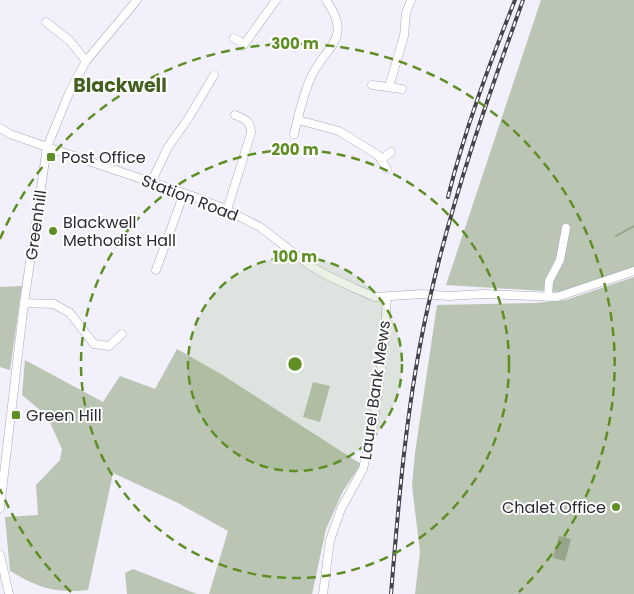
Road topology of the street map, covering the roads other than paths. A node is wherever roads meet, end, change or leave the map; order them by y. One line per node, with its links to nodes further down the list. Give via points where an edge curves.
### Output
1 (137, 0): 7 (street, Greenhill)
2 (276, 0): 6 (street, via 243,45)
3 (326, 0): 13 (street, via 336,21 336,40 304,93)
4 (411, 0): 10 (street)
5 (46, 22): 7 (street, via 70,41)
6 (234, 38)
7 (86, 61): 16 (street, Greenhill)
8 (214, 75): 20 (street, via 168,147)
9 (372, 85): 10 (street)
10 (390, 87): 11 (street)
11 (402, 89)
12 (235, 115): 22 (street, via 248,121 251,133)
13 (298, 120): 15 (street); 18 (street, via 339,131)
14 (0, 128): 16 (street, Station Road)
15 (294, 134)
16 (47, 148): 20 (street, Station Road); 28 (street, Greenhill)
17 (391, 152): 18 (street)
18 (382, 159): 19 (street)
19 (387, 168)
20 (151, 183): 21 (street, Station Road)
21 (184, 193): 22 (street, Station Road); 24 (street)
22 (227, 210): 27 (street, Station Road, via 260,227 326,275 364,293)
23 (566, 228): 26 (street, via 560,260 549,281)
24 (156, 270)
25 (634, 271): 26 (street, Station Road, via 557,297)
26 (548, 296): 27 (street, Station Road, via 416,294)
27 (387, 297): 33 (street, Laurel Bank Mews, via 374,420 363,469 341,509 330,540)
28 (24, 303): 29 (street, via 54,304 70,313 94,344 109,346); 30 (street, Greenhill)
29 (122, 334)
30 (0, 508)
31 (0, 555): 32 (street)
32 (9, 594)
33 (323, 594)

